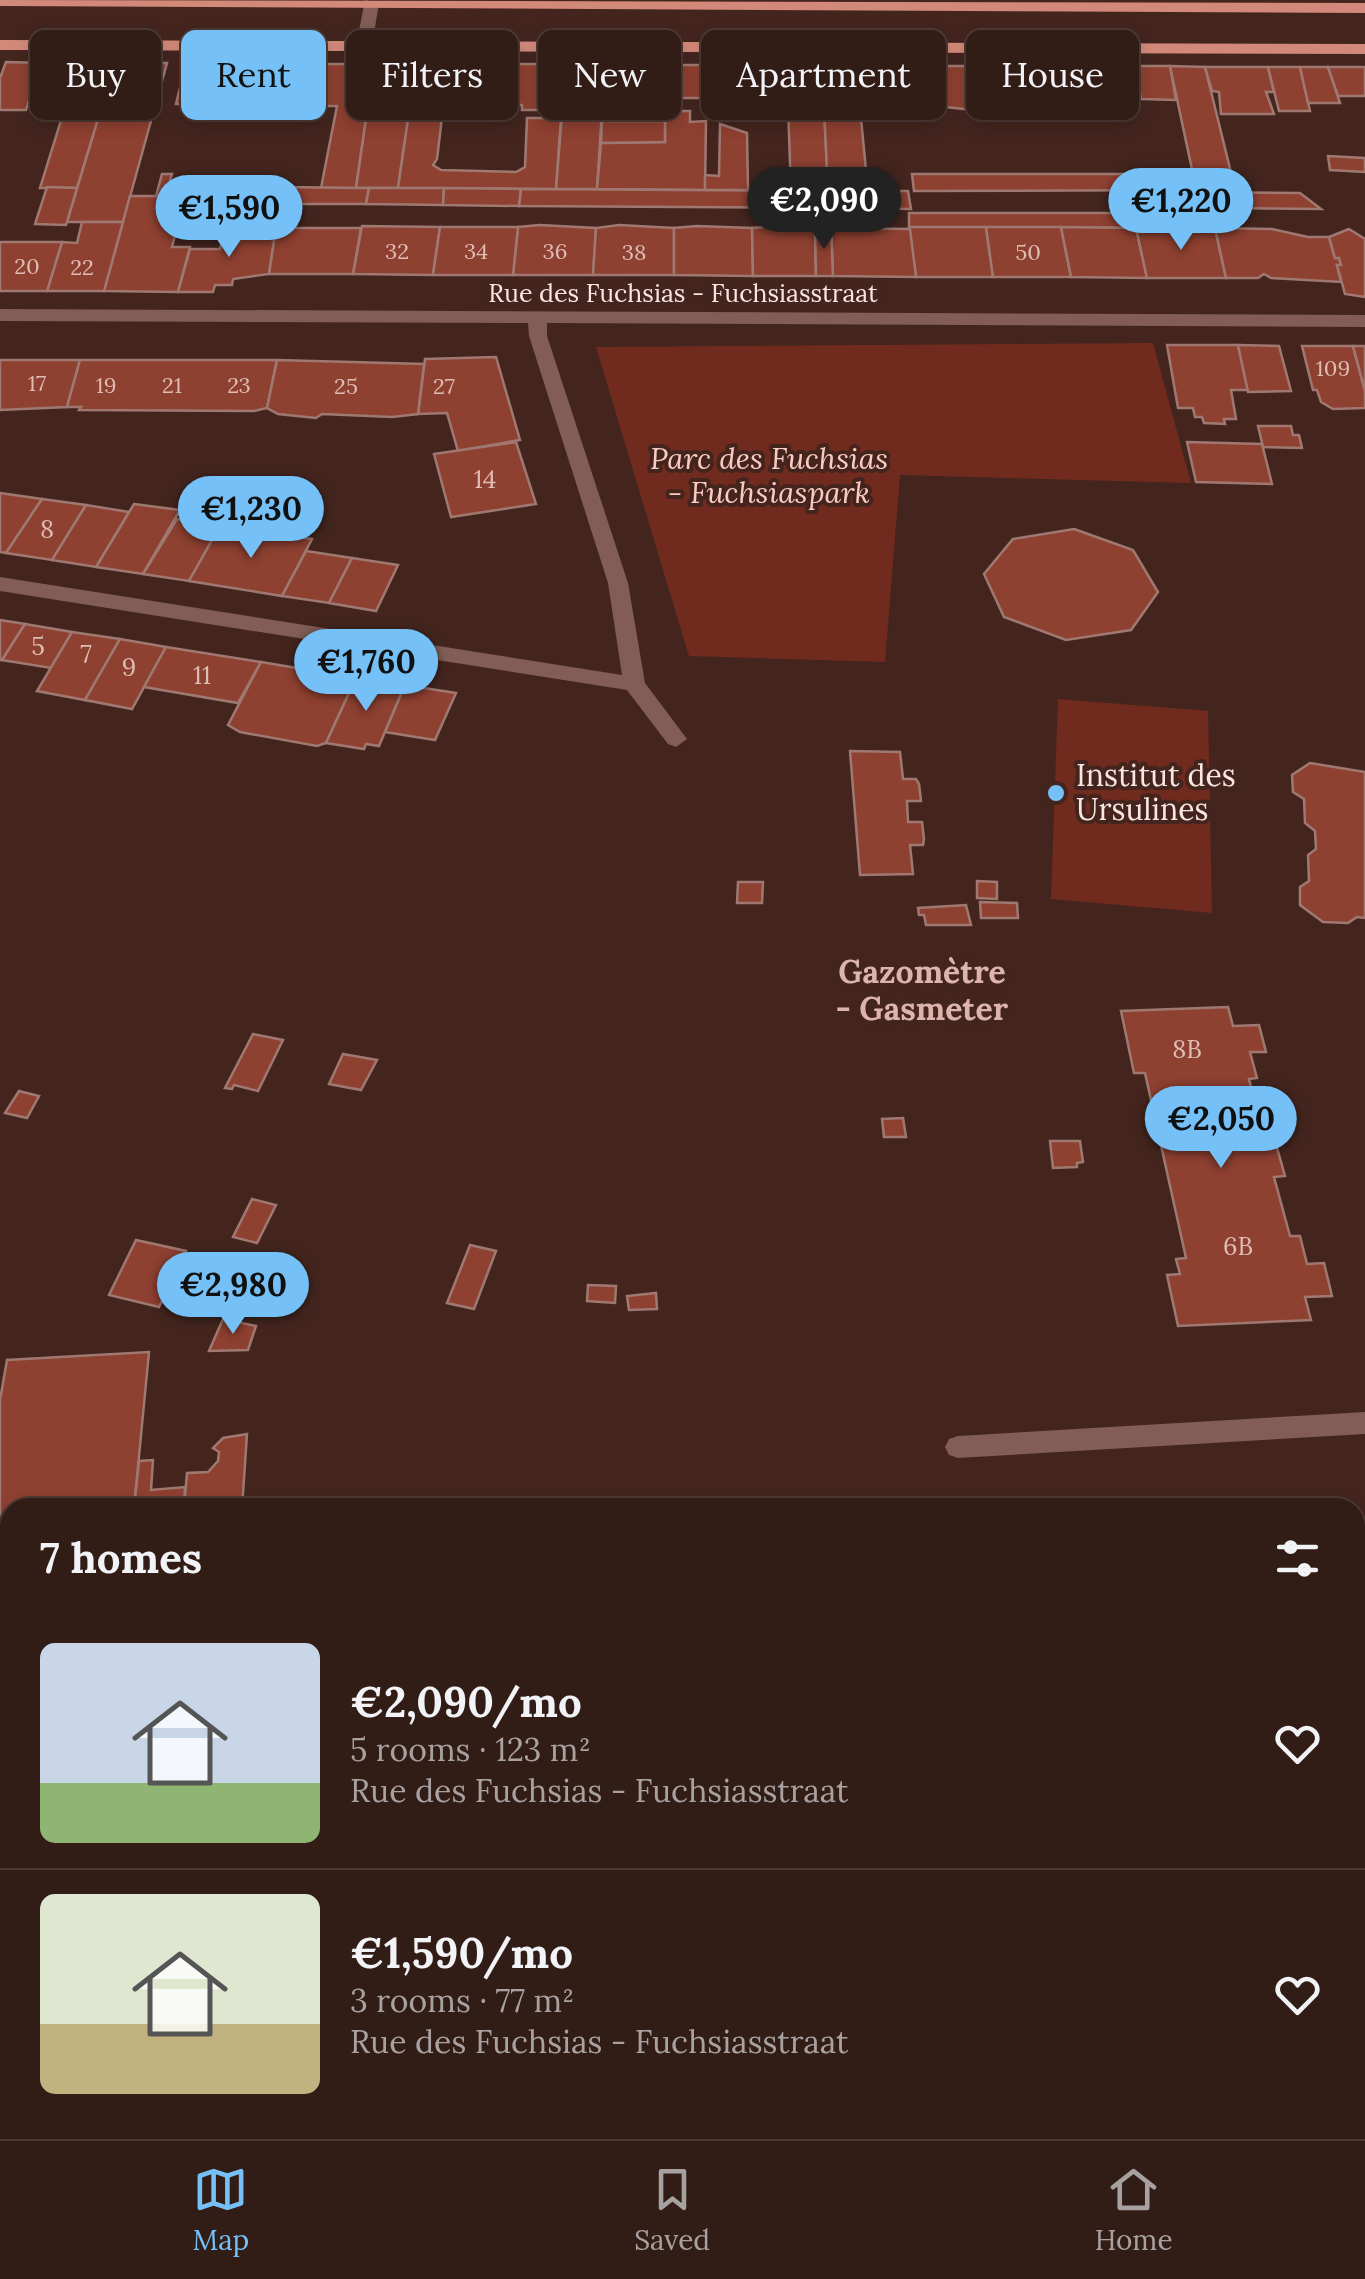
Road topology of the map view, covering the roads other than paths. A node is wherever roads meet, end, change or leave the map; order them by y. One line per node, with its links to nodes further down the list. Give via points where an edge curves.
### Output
1 (0, 1): 2 (main road)
2 (371, 3): 3 (main road); 4 (street)
3 (1365, 8)
4 (367, 30)
5 (0, 45): 6 (main road)
6 (346, 46)
7 (518, 46): 8 (main road)
8 (1365, 49)
9 (0, 315): 10 (street, Rue des Fuchsias - Fuchsiasstraat)
10 (537, 318): 11 (street, Rue des Fuchsias - Fuchsiasstraat); 13 (street, via 618,584)
11 (1365, 321)
12 (0, 584): 13 (street)
13 (634, 684): 14 (street)
14 (676, 739)
15 (1365, 1423): 16 (lane)
16 (958, 1448)

